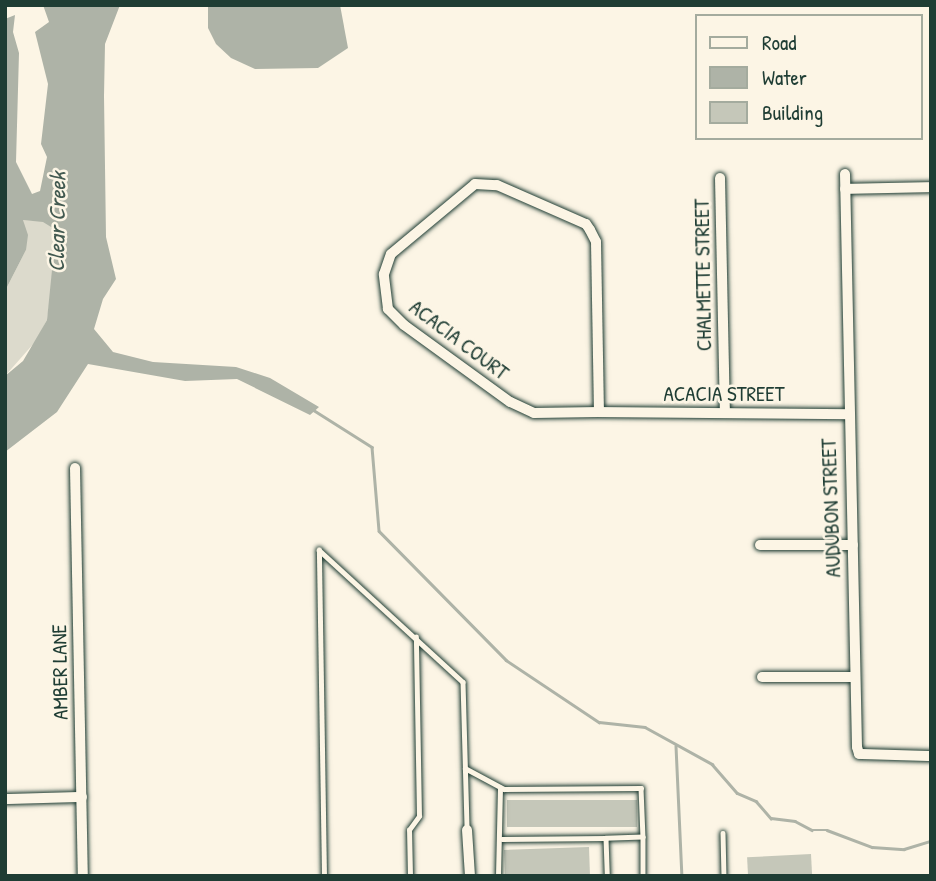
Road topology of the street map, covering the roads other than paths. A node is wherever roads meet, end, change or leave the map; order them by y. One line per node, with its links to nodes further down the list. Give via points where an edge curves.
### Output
1 (845, 174): 4 (street, AUDUBON STREET)
2 (720, 178): 6 (street, CHALMETTE STREET)
3 (931, 187): 4 (street)
4 (845, 189): 7 (street, AUDUBON STREET)
5 (599, 412): 5 (street, ACACIA COURT, via 534,413 509,402 404,325 388,309 383,291 391,254 475,184 497,185 586,224 596,242); 6 (street, ACACIA STREET)
6 (725, 413): 7 (street, ACACIA STREET)
7 (848, 414): 10 (street, AUDUBON STREET)
8 (75, 468): 17 (street, AMBER LANE)
9 (760, 545): 10 (street)
10 (853, 545): 13 (street, AUDUBON STREET)
11 (416, 636): 15 (lane, via 463,682); 25 (lane, via 320,550); 26 (lane, via 419,816 409,830)
12 (762, 677): 13 (street)
13 (854, 677): 14 (street, AUDUBON STREET, via 859,754)
14 (931, 756)
15 (465, 768): 16 (lane); 19 (lane)
16 (500, 788): 21 (lane, via 640,788); 23 (lane)
17 (82, 797): 18 (street); 24 (street, AMBER LANE)
18 (5, 799)
19 (467, 830): 27 (street)
20 (723, 833): 31 (lane)
21 (643, 837): 22 (lane); 30 (lane)
22 (606, 838): 23 (lane); 29 (lane)
23 (502, 839): 28 (lane)
24 (83, 876)
25 (324, 876)
26 (410, 876)
27 (470, 876)
28 (498, 876)
29 (607, 876)
30 (643, 876)
31 (724, 876)

